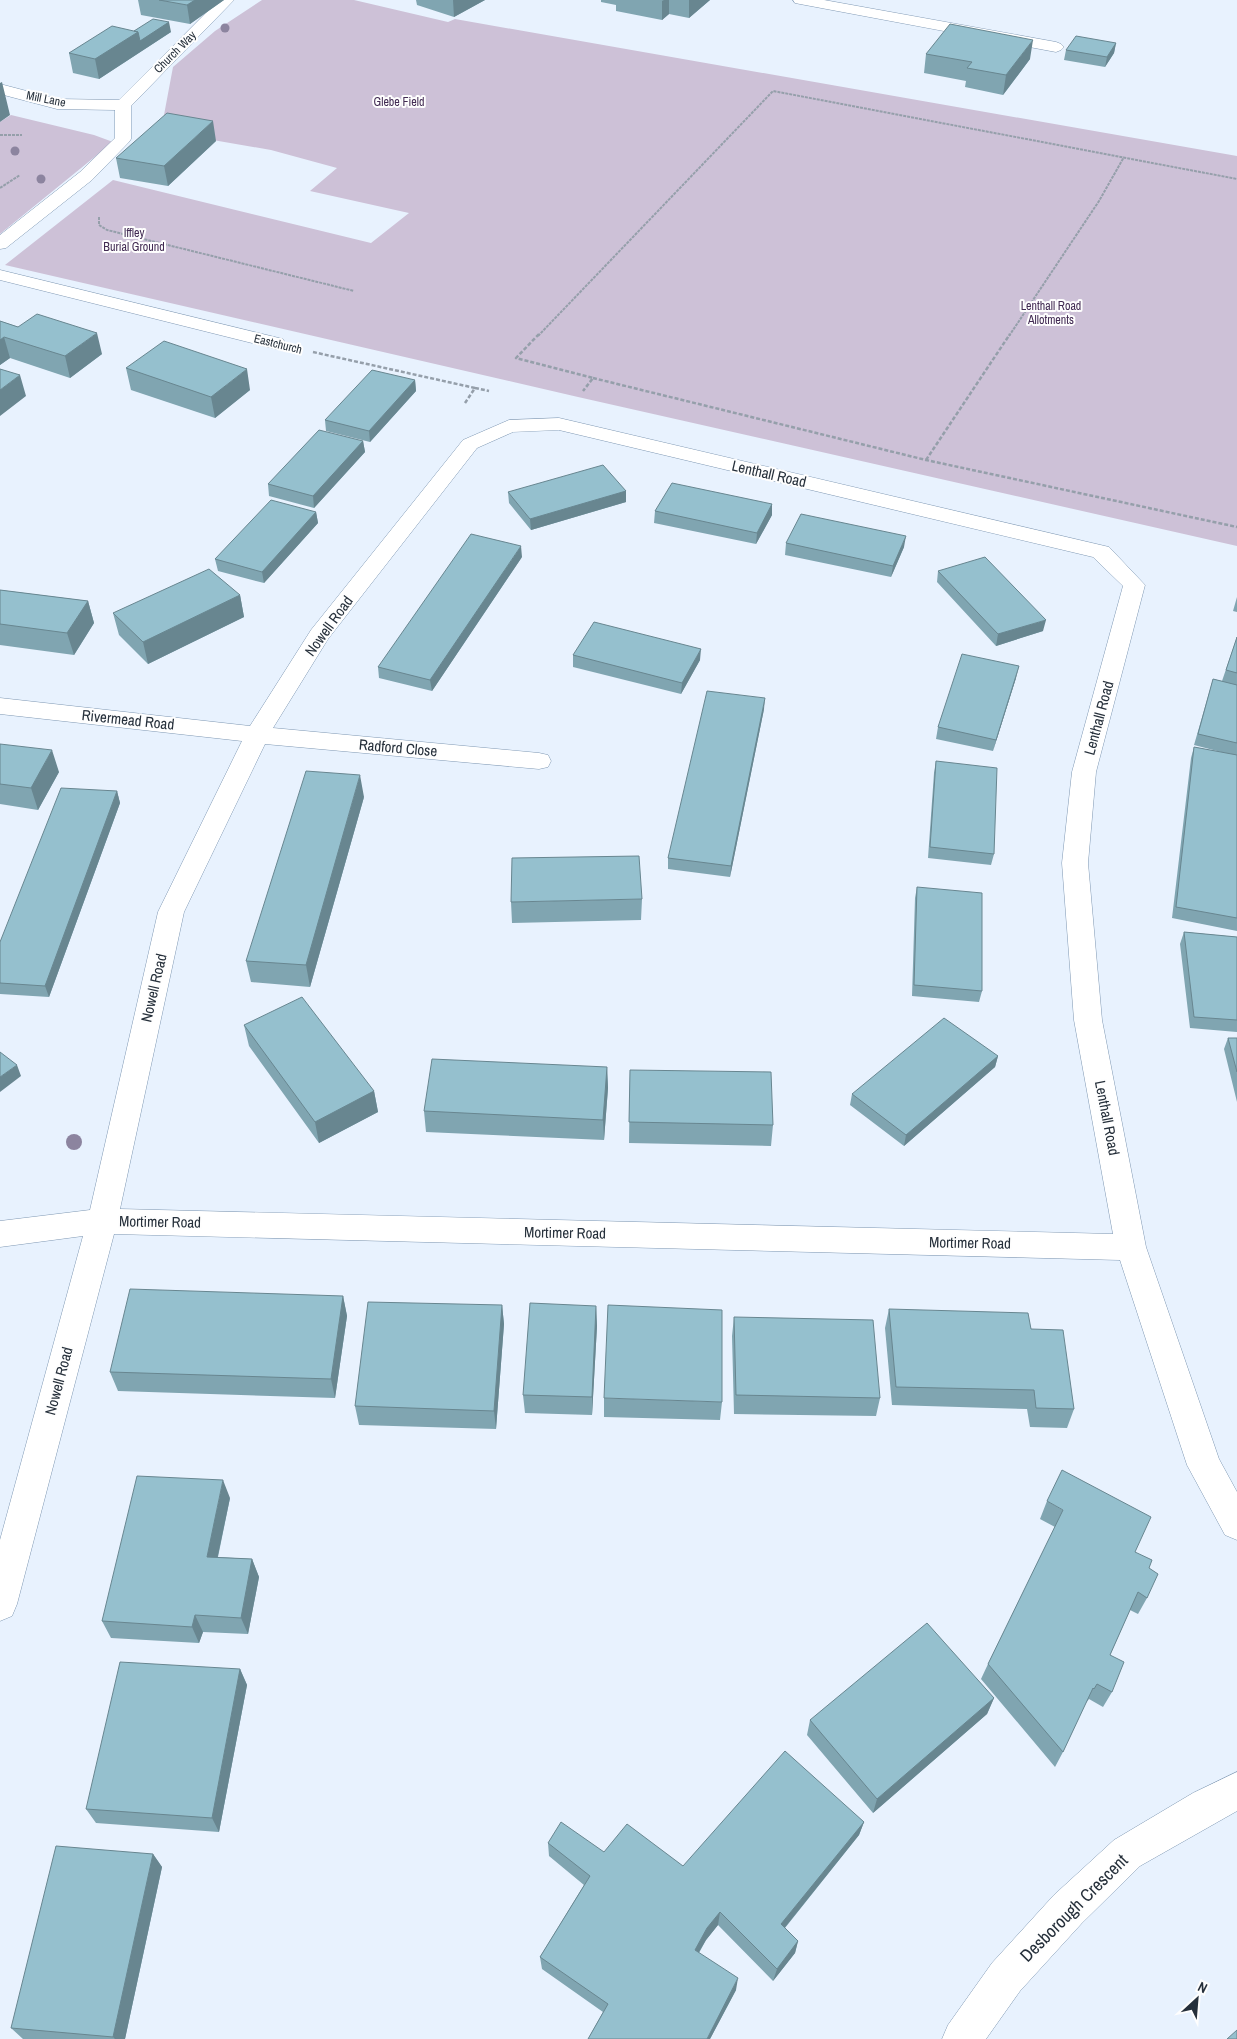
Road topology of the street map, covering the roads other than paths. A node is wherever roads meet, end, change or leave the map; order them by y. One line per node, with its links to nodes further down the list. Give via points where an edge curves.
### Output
1 (227, 0): 5 (street, Church Way)
2 (800, 0): 3 (street)
3 (1056, 47)
4 (0, 89): 5 (street, Mill Lane, via 57,104)
5 (122, 105): 6 (street, via 123,139 86,176)
6 (0, 244)
7 (0, 275): 8 (street, Eastchurch)
8 (276, 343)
9 (470, 444): 11 (street, Nowell Road, via 320,635); 15 (street, Lenthall Road, via 509,426 559,424 1101,552 1134,585 1084,772 1075,863 1088,1020)
10 (0, 706): 11 (street, Rivermead Road)
11 (257, 735): 12 (street, Radford Close); 13 (street, Nowell Road, via 171,912)
12 (539, 761)
13 (102, 1221): 14 (street, Mortimer Road); 15 (street, Mortimer Road); 17 (street, Nowell Road)
14 (0, 1234)
15 (1131, 1247): 16 (street, Lenthall Road, via 1204,1465)
16 (1237, 1524)
17 (0, 1604)
18 (1237, 1791): 19 (street, Desborough Crescent, via 1127,1853 1068,1909 1006,1978)
19 (962, 2039)

